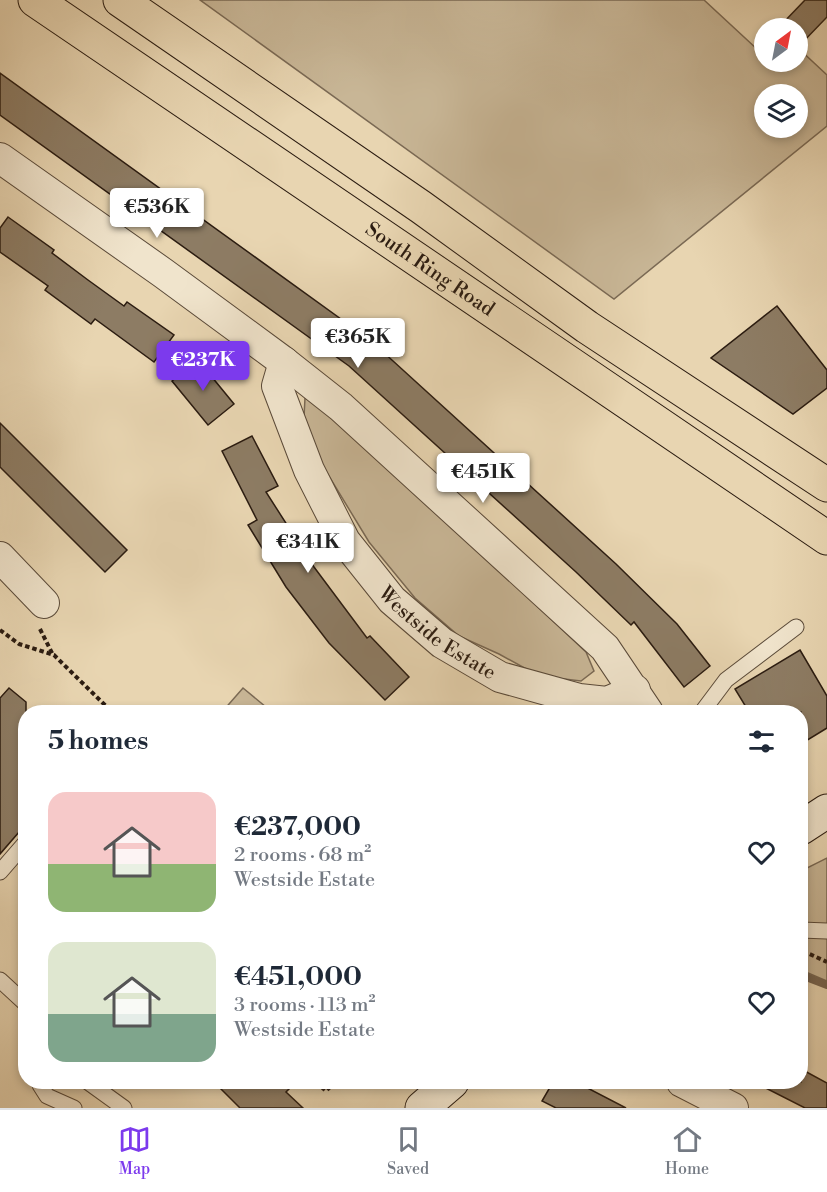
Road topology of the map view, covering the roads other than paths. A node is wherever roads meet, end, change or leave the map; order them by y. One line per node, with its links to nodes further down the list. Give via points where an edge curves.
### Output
1 (35, 0): 6 (highway, South Ring Road)
2 (120, 0): 5 (highway, via 421,207 587,327)
3 (0, 158): 4 (street, Westside Estate)
4 (284, 362): 10 (street, Westside Estate, via 341,407 605,648); 10 (street, Westside Estate, via 277,386 309,470 345,541 392,600 442,643 501,677 579,699)
5 (827, 485)
6 (827, 538)
7 (0, 557): 8 (street)
8 (44, 603)
9 (796, 627): 11 (lane, via 726,680)
10 (642, 701)
11 (707, 705)
12 (827, 811): 13 (street)
13 (808, 823)
14 (18, 852): 15 (lane)
15 (0, 872)
16 (808, 930): 17 (lane)
17 (827, 931)
18 (0, 980): 19 (lane)
19 (18, 997)
20 (43, 1089): 24 (lane, via 47,1096)
21 (98, 1089): 25 (lane)
22 (444, 1089): 26 (street)
23 (696, 1089): 27 (street)
24 (74, 1108)
25 (124, 1108)
26 (423, 1108)
27 (733, 1108)

